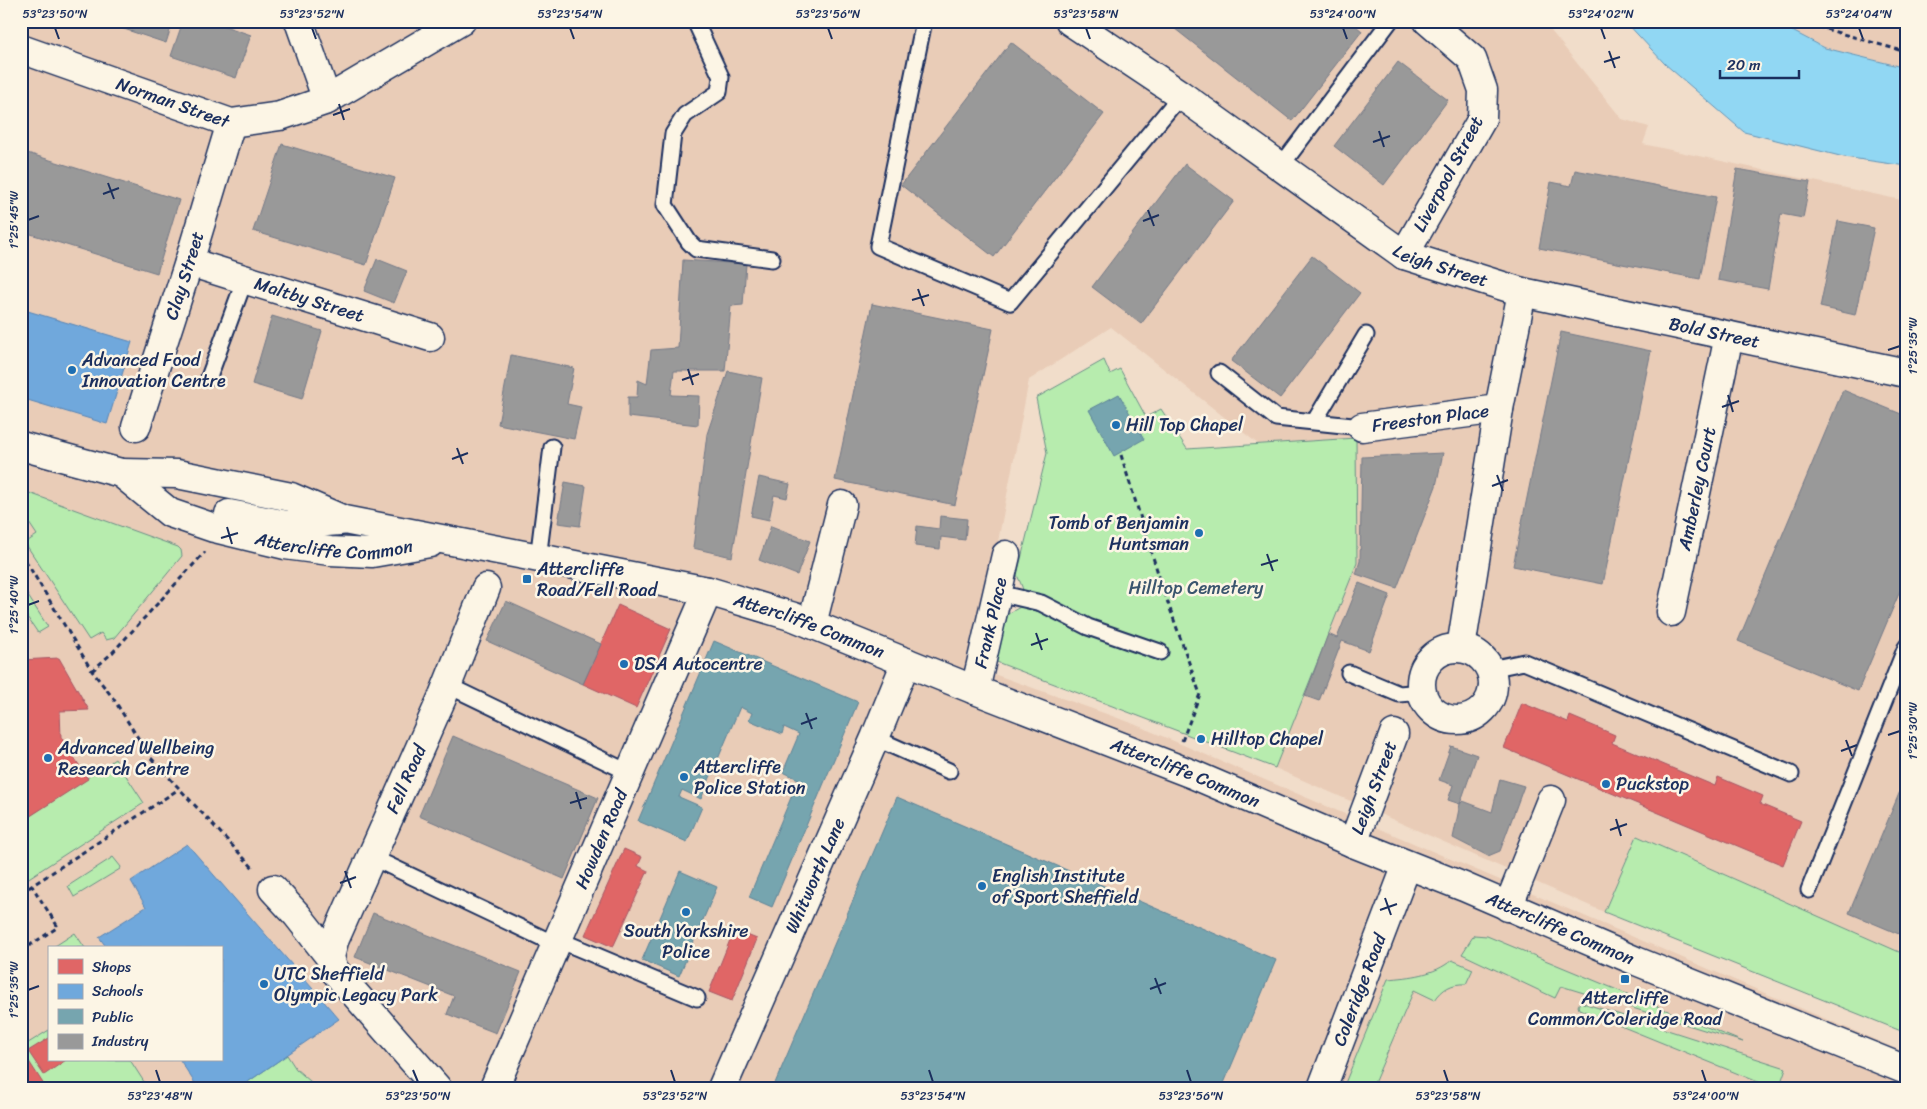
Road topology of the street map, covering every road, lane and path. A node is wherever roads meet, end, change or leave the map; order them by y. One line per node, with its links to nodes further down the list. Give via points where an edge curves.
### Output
1 (299, 21): 12 (street)
2 (460, 21): 12 (street, Norman Street)
3 (695, 21): 16 (lane, via 722,77 719,92 685,116 673,134 665,208 696,249)
4 (924, 21): 11 (lane, via 878,246 1010,302)
5 (1070, 21): 11 (street, Leigh Street)
6 (1390, 21): 14 (lane)
7 (1428, 21): 15 (street, Liverpool Street, via 1472,59 1483,90 1482,119)
8 (1810, 21): 10 (path, via 1822,28)
9 (21, 49): 13 (street, Norman Street)
10 (1906, 52)
11 (1181, 95): 14 (street, Leigh Street)
12 (327, 100): 13 (street, Norman Street, via 280,116)
13 (231, 123): 17 (street, Clay Street)
14 (1280, 166): 15 (street, Leigh Street)
15 (1404, 255): 19 (street, Leigh Street)
16 (772, 259)
17 (190, 262): 18 (street, Maltby Street); 29 (street, Clay Street)
18 (245, 279): 22 (street, Maltby Street); 25 (lane)
19 (1522, 292): 21 (street, Bold Street); 26 (street)
20 (1366, 336): 27 (lane)
21 (1729, 336): 24 (street, Bold Street); 43 (street, Amberley Court)
22 (430, 337)
23 (1219, 373): 27 (lane, via 1276,418)
24 (1906, 373)
25 (209, 377)
26 (1499, 409): 28 (street, Freeston Place); 46 (street)
27 (1314, 422): 28 (lane)
28 (1362, 426)
29 (136, 427)
30 (21, 446): 33 (street, Attercliffe Common)
31 (552, 447): 39 (lane)
32 (1122, 454): 57 (path, via 1162,586 1200,694)
33 (121, 473): 35 (street, Attercliffe Common, via 176,499 218,512 287,525 344,520); 35 (street, Attercliffe Common, via 170,513 214,528 285,545 372,553)
34 (842, 504): 44 (street)
35 (446, 541): 39 (street, Attercliffe Common)
36 (206, 552): 50 (path)
37 (21, 553): 50 (path)
38 (1006, 556): 42 (street, Frank Place)
39 (538, 559): 41 (street, Attercliffe Common)
40 (486, 588): 52 (street, Fell Road)
41 (708, 591): 44 (street, Attercliffe Common); 59 (street, Howden Road)
42 (998, 593): 47 (lane, via 1041,603 1088,627); 53 (street, Frank Place)
43 (1671, 612)
44 (812, 624): 48 (street, Attercliffe Common)
45 (1906, 647): 68 (lane)
46 (1461, 648): 49 (street, via 1478,655); 54 (street, via 1439,653 1431,660 1424,670)
47 (1160, 652)
48 (906, 662): 53 (street, Attercliffe Common); 56 (street, Whitworth Lane)
49 (1490, 669): 54 (street, via 1492,694 1487,705 1467,719 1444,718 1426,703); 60 (lane, via 1524,662)
50 (92, 671): 61 (path, via 150,757)
51 (1349, 673): 54 (lane, via 1399,694)
52 (446, 685): 59 (lane); 64 (street, Fell Road)
53 (975, 690): 57 (street, Attercliffe Common)
54 (1422, 692)
55 (1394, 734): 63 (street, Leigh Street)
56 (874, 738): 58 (lane); 78 (street, Whitworth Lane)
57 (1172, 766): 63 (street, Attercliffe Common)
58 (949, 772)
59 (630, 773): 71 (street, Howden Road)
60 (1791, 774)
61 (179, 789): 66 (path); 67 (path)
62 (1551, 800): 70 (street)
63 (1353, 843): 65 (street, Attercliffe Common)
64 (371, 857): 71 (lane); 73 (street, Fell Road, via 334,940)
65 (1407, 865): 70 (street, Attercliffe Common); 79 (street, Coleridge Road)
66 (32, 886): 69 (path); 72 (path, via 58,927)
67 (273, 889): 73 (street, via 297,915)
68 (1809, 890)
69 (21, 893)
70 (1508, 907): 75 (street, Attercliffe Common)
71 (558, 942): 74 (lane); 77 (street, Howden Road)
72 (21, 951)
73 (332, 963): 76 (street)
74 (697, 998)
75 (1906, 1070)
76 (437, 1088)
77 (494, 1088)
78 (722, 1088)
79 (1322, 1088)

